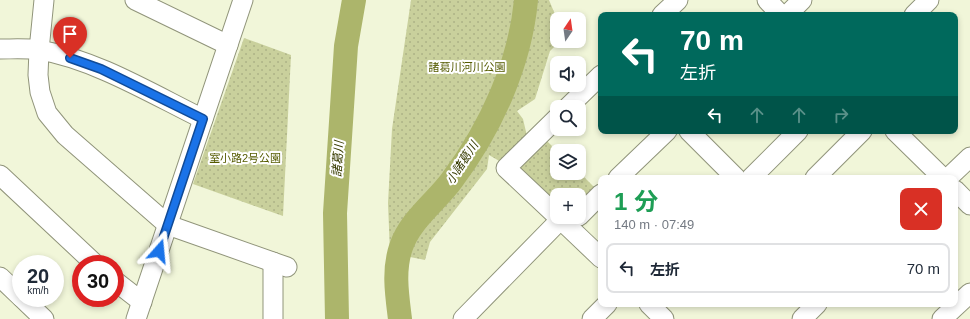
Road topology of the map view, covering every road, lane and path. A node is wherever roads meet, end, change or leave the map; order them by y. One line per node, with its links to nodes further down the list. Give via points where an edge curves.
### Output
1 (44, 0): 14 (street)
2 (135, 0): 12 (street)
3 (243, 0): 12 (street)
4 (678, 0): 8 (street)
5 (767, 0): 9 (street)
6 (802, 0): 10 (street)
7 (929, 0): 11 (street)
8 (665, 12)
9 (778, 12)
10 (790, 12)
11 (917, 12)
12 (228, 45): 17 (street)
13 (0, 49): 14 (street)
14 (39, 50): 17 (street, via 101,69); 39 (street, via 40,92 47,113 65,135)
15 (598, 78): 16 (street)
16 (575, 100)
17 (203, 119): 39 (street)
18 (550, 125): 34 (street, via 506,168)
19 (664, 134): 25 (street)
20 (692, 134): 26 (street)
21 (795, 134): 27 (street)
22 (859, 134): 28 (street)
23 (898, 134): 29 (street)
24 (970, 157): 30 (street)
25 (621, 175)
26 (733, 175)
27 (754, 175)
28 (818, 175)
29 (940, 175)
30 (951, 175)
31 (2, 183): 40 (street)
32 (958, 193): 36 (street)
33 (598, 196): 35 (street)
34 (550, 205)
35 (586, 205)
36 (970, 205)
37 (562, 224): 55 (street)
38 (571, 224): 41 (street)
39 (168, 225): 52 (street); 54 (street, via 280,265)
40 (85, 255)
41 (598, 255)
42 (0, 277): 43 (street)
43 (12, 288)
44 (124, 292): 52 (street)
45 (970, 293): 46 (street)
46 (958, 304)
47 (32, 307): 53 (street)
48 (604, 307): 56 (street)
49 (652, 307): 57 (street)
50 (814, 307): 58 (street)
51 (955, 307): 59 (street)
52 (139, 311)
53 (44, 319)
54 (273, 319)
55 (463, 319)
56 (592, 319)
57 (664, 319)
58 (802, 319)
59 (942, 319)

